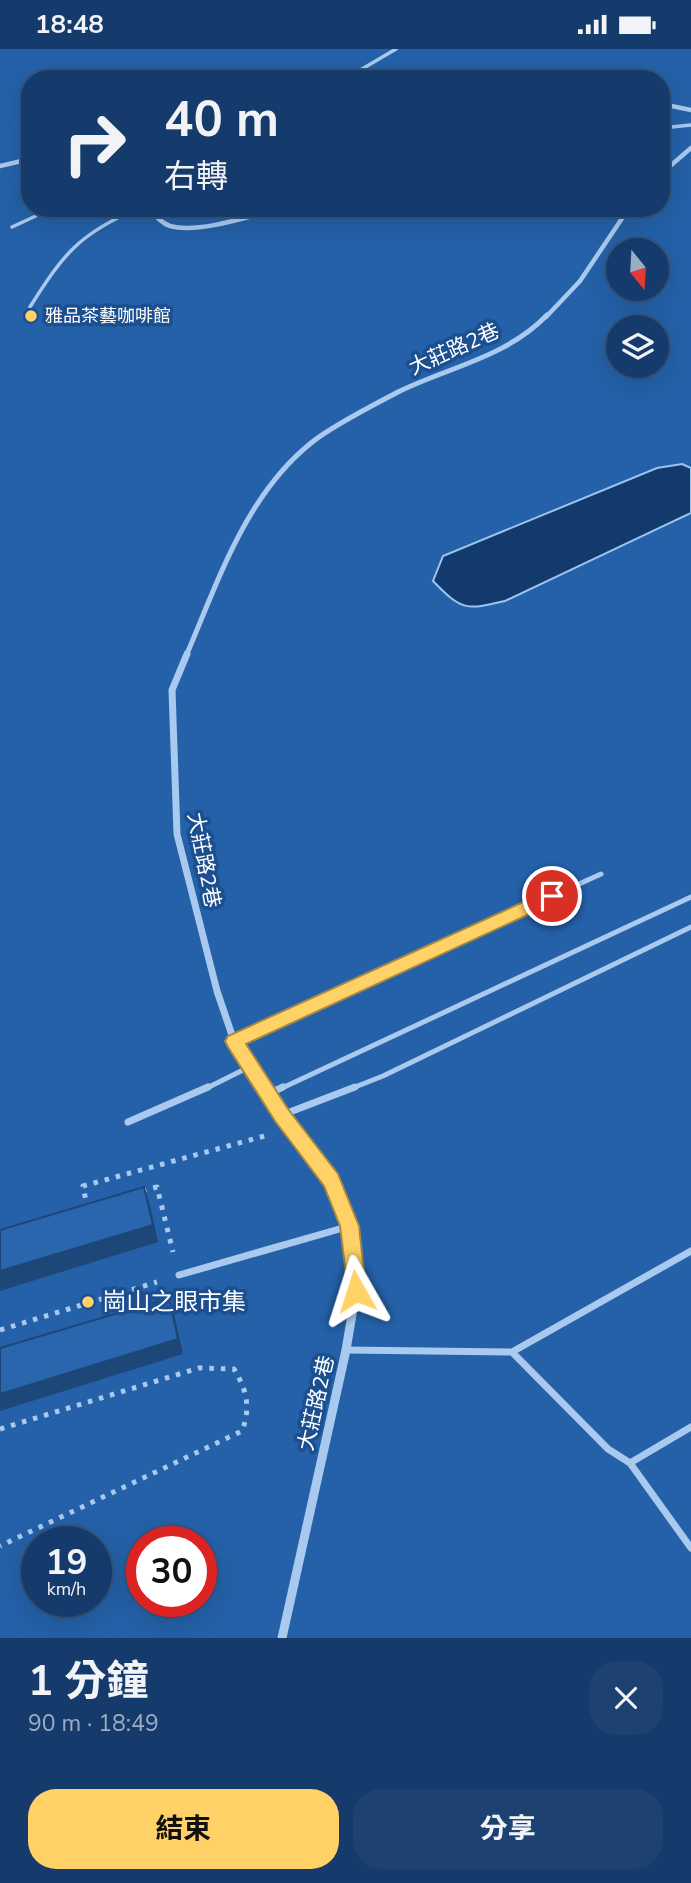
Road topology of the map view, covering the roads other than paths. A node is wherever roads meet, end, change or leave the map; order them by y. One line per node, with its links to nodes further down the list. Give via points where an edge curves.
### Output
1 (396, 49): 2 (lane)
2 (360, 70)
3 (670, 106): 4 (street)
4 (691, 110)
5 (691, 125): 6 (lane)
6 (670, 127)
7 (691, 148): 10 (street)
8 (21, 161): 9 (street)
9 (0, 166)
10 (670, 166)
11 (34, 217): 16 (lane)
12 (116, 217): 17 (lane, via 82,235 61,257)
13 (155, 217): 14 (street, via 171,227)
14 (238, 217)
15 (623, 217): 21 (street, 大莊路2巷, via 580,281 530,333 398,392 311,443 268,488 236,539 172,690 177,834)
16 (12, 227)
17 (30, 307)
18 (601, 873): 21 (lane)
19 (691, 897): 23 (lane)
20 (691, 927): 24 (lane, via 383,1076)
21 (234, 1041): 22 (street, 大莊路2巷)
22 (249, 1066): 23 (street, 大莊路2巷); 25 (lane)
23 (268, 1094): 24 (street, 大莊路2巷)
24 (282, 1115): 26 (street, 大莊路2巷, via 331,1181)
25 (128, 1122)
26 (349, 1226): 28 (lane); 29 (street, 大莊路2巷, via 356,1291)
27 (691, 1251): 30 (lane)
28 (179, 1275)
29 (346, 1350): 30 (lane); 34 (street, 大莊路2巷)
30 (512, 1353): 32 (lane, via 608,1449)
31 (691, 1427): 32 (lane)
32 (630, 1463): 33 (lane)
33 (691, 1548)
34 (282, 1638)

